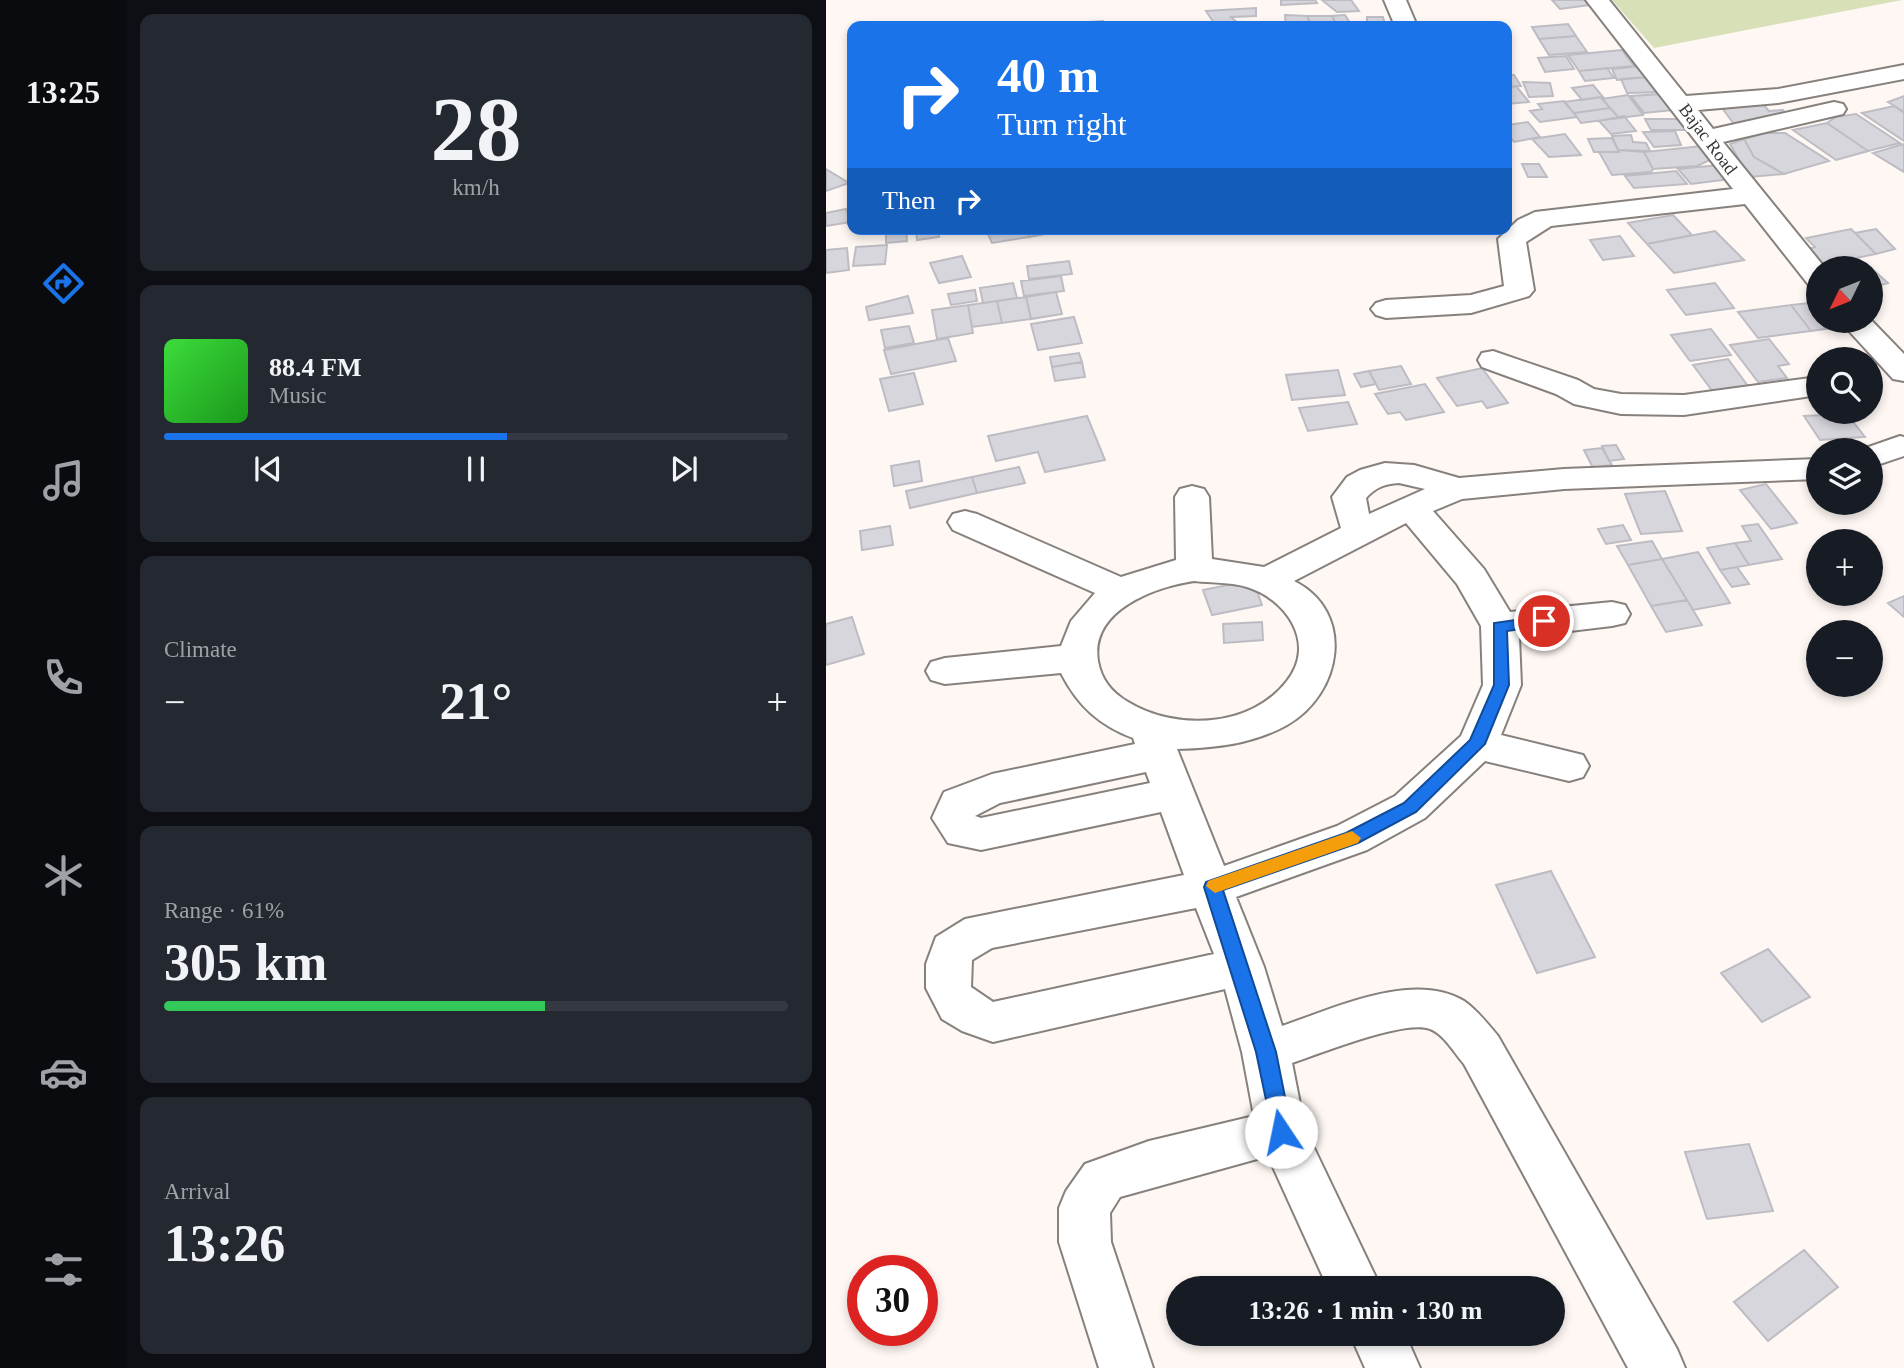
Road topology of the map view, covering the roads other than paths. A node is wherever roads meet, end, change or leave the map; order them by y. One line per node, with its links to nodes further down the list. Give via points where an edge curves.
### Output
1 (1395, 0): 3 (street)
2 (1597, 0): 6 (street, Bajac Road)
3 (1404, 21)
4 (1904, 72): 6 (street, via 1778,96)
5 (1904, 93): 7 (street)
6 (1682, 104): 7 (street, Bajac Road)
7 (1706, 138): 8 (street, Bajac Road)
8 (1752, 195): 9 (street, Bajac Road); 10 (street, via 1545,218 1512,239 1519,290 1489,302)
9 (1806, 263)
10 (1386, 309)
11 (1866, 333): 13 (street)
12 (1493, 360): 15 (street, via 1585,397 1621,404 1698,404)
13 (1904, 372): 14 (street)
14 (1883, 375)
15 (1806, 388)
16 (1806, 469): 17 (street, via 1564,479)
17 (1456, 489): 19 (street); 21 (street, via 1406,471 1382,474 1356,487 1349,497)
18 (1192, 497): 22 (street)
19 (1410, 507): 21 (street); 26 (street, via 1471,577)
20 (965, 522): 24 (street)
21 (1361, 533): 23 (street)
22 (1194, 569): 23 (street, via 1231,570); 24 (street, via 1156,576)
23 (1267, 580): 30 (street, via 1303,604 1314,620 1320,638 1313,675 1301,693 1272,715 1206,735)
24 (1122, 591): 27 (street, via 1090,621)
25 (1612, 614): 26 (street)
26 (1500, 626): 29 (street, via 1502,685)
27 (1078, 657): 28 (street); 30 (street, via 1091,694)
28 (945, 671)
29 (1477, 744): 31 (street); 32 (street, via 1410,807 1352,838)
30 (1162, 759): 32 (street)
31 (1569, 766)
32 (1213, 887): 33 (street); 33 (street, via 981,932 952,950 945,974 951,1000 972,1017 993,1022)
33 (1241, 967): 34 (street)
34 (1266, 1052): 35 (street); 40 (street, via 1401,1009 1433,1009 1459,1024 1481,1050)
35 (1281, 1132): 36 (street); 38 (street, via 1103,1180 1084,1208 1085,1242)
36 (1349, 1276)
37 (1383, 1346): 39 (street)
38 (1126, 1368)
39 (1393, 1368)
40 (1658, 1368)

